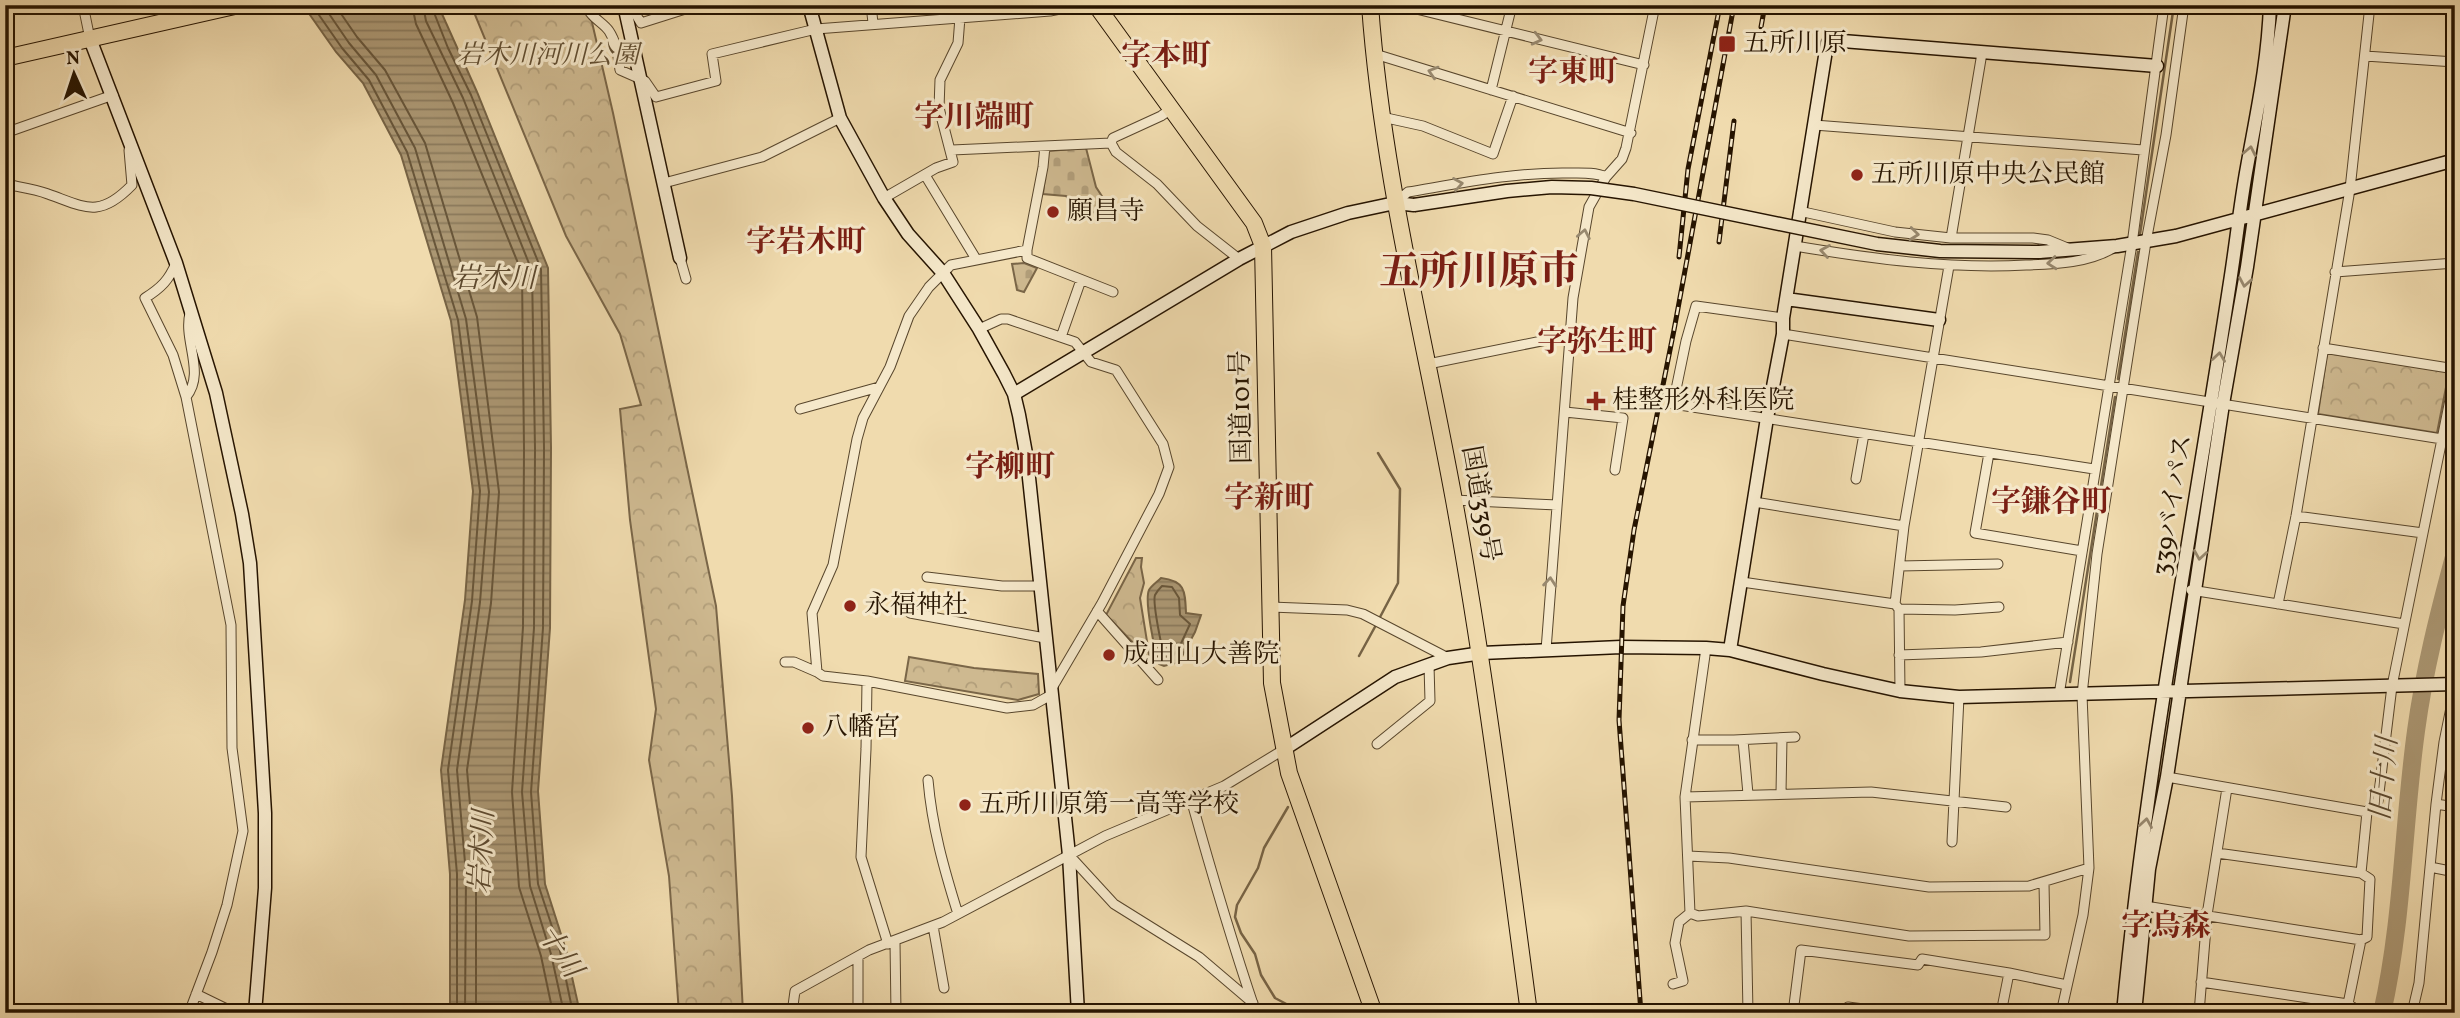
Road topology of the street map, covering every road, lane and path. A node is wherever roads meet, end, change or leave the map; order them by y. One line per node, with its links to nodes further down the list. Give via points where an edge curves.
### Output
1 (239, 5): 25 (highway)
2 (587, 5): 33 (street, via 588,12 615,41 620,71)
3 (624, 5): 33 (street)
4 (630, 5): 5 (street, via 641,23)
5 (698, 5)
6 (809, 5): 23 (street)
7 (871, 5): 22 (street)
8 (961, 5): 21 (street)
9 (1080, 5): 21 (street)
10 (1096, 5): 37 (highway, 国道101号)
11 (1370, 5): 27 (highway, 国道339号)
12 (1399, 5): 24 (street)
13 (1512, 5): 24 (street)
14 (1655, 5): 31 (street)
15 (2165, 5): 32 (street)
16 (2184, 5): 61 (street)
17 (2270, 5): 59 (street, 339バイパス, one-way to 17, via 2266,64)
18 (2285, 5): 58 (street)
19 (2370, 5): 28 (street)
20 (83, 6): 25 (street)
21 (960, 18): 22 (street); 47 (street, via 958,43 940,80 939,108)
22 (873, 23): 23 (street)
23 (816, 29): 33 (street, via 712,54 716,81 656,97); 39 (street)
24 (1506, 31): 31 (street, one-way to 31); 34 (street)
25 (96, 38): 29 (highway); 35 (street)
26 (1982, 53): 32 (street); 40 (street, via 1830,40); 44 (street)
27 (1375, 54): 34 (street, one-way to 27); 38 (highway, 国道339号)
28 (2365, 56): 30 (street); 54 (street)
29 (5, 58)
30 (2455, 62)
31 (1644, 65): 43 (street)
32 (2157, 65): 48 (street)
33 (639, 80): 52 (street)
34 (1491, 90): 36 (street)
35 (113, 95): 41 (street); 42 (street)
36 (1514, 96): 38 (street, via 1493,154 1423,126); 43 (street)
37 (1171, 109): 45 (street); 63 (highway, 国道101号, via 1254,223)
38 (1382, 117): 56 (highway, 国道339号)
39 (841, 118): 52 (street, via 762,157); 55 (street)
40 (1814, 125): 44 (street); 57 (street)
41 (5, 133)
42 (127, 134): 53 (street, via 132,186 112,201 89,209); 71 (street)
43 (1631, 134): 51 (street, via 1622,159)
44 (1968, 138): 48 (street); 60 (street)
45 (1111, 143): 46 (street); 70 (street, via 1197,226)
46 (1045, 146): 47 (street); 66 (street)
47 (952, 150): 50 (street, via 953,162)
48 (2143, 150): 62 (street)
49 (2455, 160): 54 (street)
50 (925, 174): 55 (street); 69 (street)
51 (1606, 177): 56 (street, one-way to 51, via 1408,192 1508,176 1543,172); 85 (street, one-way to 51, via 1589,207)
52 (664, 183): 68 (street)
53 (5, 184)
54 (2350, 188): 58 (street); 74 (street)
55 (884, 198): 75 (street)
56 (1395, 204): 63 (street, via 1321,220); 67 (street, bridge, via 1552,187 1591,188 1877,244 1988,253); 92 (highway, 国道339号)
57 (1799, 211): 60 (street, one-way to 60); 64 (street)
58 (2255, 214): 59 (street); 100 (street, one-way to 100)
59 (2240, 218): 61 (street); 100 (street, 339バイパス, one-way to 59)
60 (1951, 239): 67 (street, via 2033,238)
61 (2146, 242): 62 (street); 97 (street)
62 (2132, 244): 65 (street); 96 (street)
63 (1263, 246): 70 (street); 126 (highway, 国道101号)
64 (1795, 246): 73 (street, one-way to 64); 79 (street)
65 (2117, 246): 67 (street); 73 (street, one-way to 73, via 2080,261)
66 (1027, 250): 69 (street); 77 (street, via 1027,258)
67 (2073, 250)
68 (681, 258): 76 (street)
69 (976, 259): 75 (street, via 951,265)
70 (1240, 259): 89 (street)
71 (176, 263): 80 (street); 90 (street, via 162,288 145,298)
72 (2455, 263): 74 (street)
73 (1949, 266): 82 (street)
74 (2335, 272): 88 (street)
75 (943, 273): 83 (street); 95 (street, via 909,316)
76 (686, 279)
77 (1081, 280): 78 (street); 86 (street)
78 (1113, 292)
79 (1786, 299): 81 (street); 82 (street)
80 (191, 311): 87 (street); 201 (street, via 216,393 250,563 265,813 265,888)
81 (1783, 318): 84 (street); 103 (street, via 1696,306 1673,404)
82 (1939, 320): 91 (street)
83 (979, 329): 86 (street, via 1008,319); 98 (street)
84 (1783, 334): 91 (street); 103 (street)
85 (1571, 335): 92 (street); 102 (street)
86 (1060, 337): 89 (street)
87 (191, 342): 90 (street); 99 (street, via 195,372)
88 (2323, 348): 93 (street); 104 (street)
89 (1085, 352): 98 (street); 129 (street, via 1091,362 1116,370 1163,444 1169,467)
90 (173, 355): 99 (street)
91 (1931, 359): 96 (street); 107 (street)
92 (1428, 364): 112 (highway, 国道339号)
93 (2455, 369)
94 (2455, 375): 106 (street)
95 (879, 387): 101 (street); 142 (street, via 863,418 833,565 812,613)
96 (2109, 387): 97 (street); 109 (street)
97 (2123, 389): 100 (street); 152 (street, via 2097,554)
98 (1014, 394): 123 (street, via 1027,459)
99 (186, 397): 196 (street, via 231,625 232,748 243,831 227,905)
100 (2218, 403): 104 (street); 124 (street, 339バイパス)
101 (800, 409)
102 (1565, 412): 110 (street, via 1623,418); 114 (street)
103 (1767, 418): 105 (street); 113 (street)
104 (2312, 418): 106 (street); 115 (street)
105 (1864, 434): 107 (street); 111 (street)
106 (2442, 439): 117 (street)
107 (1918, 443): 108 (street); 116 (street)
108 (1989, 453): 109 (street); 118 (street, via 1975,533)
109 (2094, 469): 118 (street)
110 (1615, 470)
111 (1856, 479)
112 (1454, 500): 114 (street); 137 (highway, 国道339号)
113 (1754, 502): 116 (street); 122 (street)
114 (1557, 505): 135 (street, one-way to 114)
115 (2296, 516): 117 (street); 125 (street)
116 (1904, 527): 120 (street)
117 (2423, 533): 131 (street)
118 (2082, 551): 133 (street)
119 (1998, 564): 120 (street)
120 (1900, 566): 127 (street)
121 (927, 577): 123 (street)
122 (1742, 582): 127 (street); 136 (street)
123 (1040, 586): 132 (street)
124 (2188, 589): 125 (street); 148 (street, 339バイパス); 149 (street)
125 (2278, 604): 131 (street)
126 (1271, 607): 139 (street, via 1363,614); 160 (highway, 国道101号, via 1272,683)
127 (1897, 607): 128 (street); 138 (street)
128 (1999, 607)
129 (1097, 611): 143 (street); 150 (street)
130 (910, 613): 132 (street)
131 (2404, 624): 145 (street)
132 (1045, 638): 150 (street)
133 (2068, 642): 138 (street); 151 (street)
134 (1706, 648): 135 (street); 136 (street); 157 (street)
135 (1546, 650): 137 (street)
136 (1730, 650): 147 (street)
137 (1482, 653): 139 (street); 207 (highway, 国道339号)
138 (1899, 655): 147 (street)
139 (1448, 659): 141 (street)
140 (785, 662): 142 (street)
141 (1429, 664): 159 (street, via 1430,701); 160 (street, via 1383,684)
142 (817, 673): 144 (street)
143 (1158, 680)
144 (866, 681): 150 (street, via 1007,708 1033,705); 189 (street, via 860,857)
145 (2392, 686): 146 (street); 149 (street); 172 (street, via 2378,801)
146 (2454, 686): 154 (street)
147 (1899, 691): 153 (street)
148 (2165, 692): 149 (street); 152 (street); 214 (street, 339バイパス, one-way to 148)
149 (2179, 692): 161 (street)
150 (1051, 693): 175 (street)
151 (2059, 695): 152 (street); 153 (street)
152 (2082, 695): 178 (street)
153 (1959, 697): 168 (street)
154 (2450, 736): 169 (street)
155 (1795, 737): 156 (street)
156 (1782, 738): 158 (street); 164 (street)
157 (1692, 740): 158 (street); 166 (street)
158 (1743, 740): 165 (street)
159 (1377, 744)
160 (1283, 750): 167 (street, via 1224,786); 206 (highway, 国道101号)
161 (2167, 778): 163 (street); 182 (street)
162 (928, 780): 185 (street, via 940,859)
163 (2228, 788): 172 (street); 174 (street)
164 (1781, 793): 165 (street); 168 (street, via 1871,792)
165 (1748, 794): 166 (street)
166 (1685, 797): 176 (street)
167 (1191, 799): 175 (street); 197 (street)
168 (1954, 801): 170 (street); 173 (street)
169 (2436, 804): 171 (street); 177 (street)
170 (2006, 807)
171 (2455, 807)
172 (2367, 812): 180 (street)
173 (1952, 842)
174 (2217, 853): 180 (street); 186 (street)
175 (1069, 856): 185 (street); 197 (street, via 1114,904 1199,957); 205 (street)
176 (1688, 856): 181 (street, via 1929,887); 184 (street)
177 (2430, 867): 179 (street); 217 (street)
178 (2089, 868): 181 (street); 194 (street)
179 (2455, 872)
180 (2361, 873): 188 (street, via 2370,879 2367,937)
181 (2044, 883): 183 (street, via 2045,935 1909,936)
182 (2145, 906): 186 (street); 215 (street)
183 (1746, 911): 184 (street); 208 (street)
184 (1690, 913): 193 (street, via 1679,922 1675,943 1683,981)
185 (958, 914): 187 (street)
186 (2207, 915): 188 (street); 192 (street)
187 (933, 926): 189 (street); 195 (street)
188 (2361, 940): 198 (street)
189 (891, 943): 190 (street); 204 (street)
190 (858, 957): 202 (street, via 794,991); 203 (street)
191 (2009, 974): 194 (street); 209 (street, via 1922,959 1918,965 1801,950); 212 (street)
192 (2201, 982): 198 (street); 216 (street)
193 (1673, 984)
194 (2067, 985): 213 (street)
195 (944, 988)
196 (196, 994): 199 (street); 200 (street)
197 (1255, 1008)
198 (2351, 1008)
199 (189, 1013)
200 (235, 1013)
201 (255, 1013)
202 (792, 1013)
203 (858, 1013)
204 (896, 1013)
205 (1078, 1013)
206 (1374, 1013)
207 (1530, 1013)
208 (1748, 1013)
209 (1793, 1013)
210 (1847, 1013): 211 (street, via 1848,1007)
211 (1894, 1013)
212 (2001, 1013)
213 (2061, 1013)
214 (2123, 1013)
215 (2135, 1013)
216 (2199, 1013)
217 (2412, 1013)

